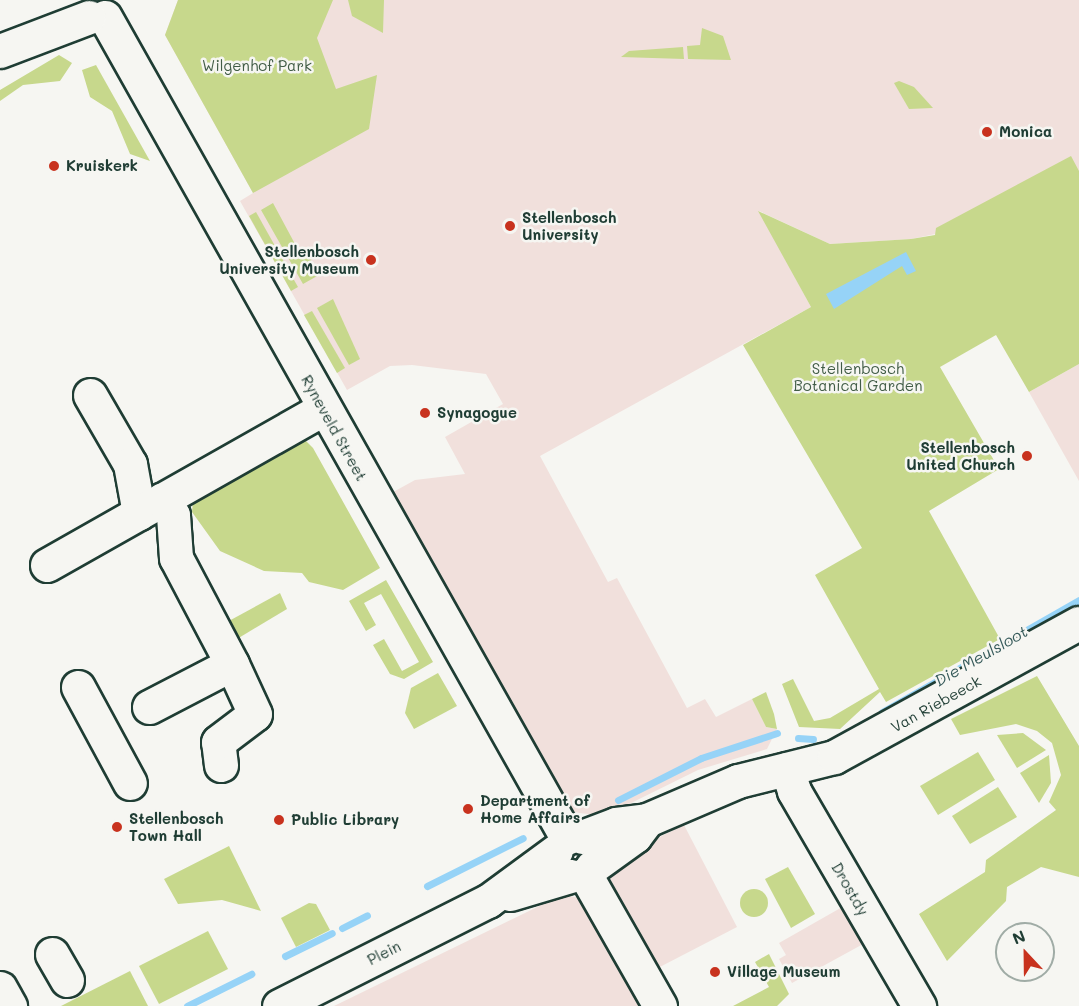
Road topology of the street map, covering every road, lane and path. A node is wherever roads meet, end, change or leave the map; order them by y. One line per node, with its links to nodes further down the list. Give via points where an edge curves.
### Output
1 (99, 5): 2 (street); 3 (street); 5 (street, Ryneveld Street)
2 (0, 46)
3 (0, 51)
4 (90, 395): 6 (street)
5 (323, 409): 6 (street); 15 (street, Ryneveld Street)
6 (151, 506): 7 (street); 9 (street, via 173,515 176,558)
7 (47, 566)
8 (1079, 623): 13 (street, Van Riebeeck, via 865,743)
9 (232, 664): 11 (street); 12 (street, via 255,714 218,742)
10 (78, 687): 14 (street)
11 (149, 707)
12 (221, 765)
13 (787, 769): 15 (street, Plein, via 738,781 647,820 635,836); 20 (street, Drostdy, via 794,791)
14 (130, 783)
15 (575, 857): 18 (street, Plein); 19 (street, Ryneveld Street)
16 (0, 988): 17 (street)
17 (10, 1006)
18 (279, 1006)
19 (660, 1006)
20 (920, 1006)

